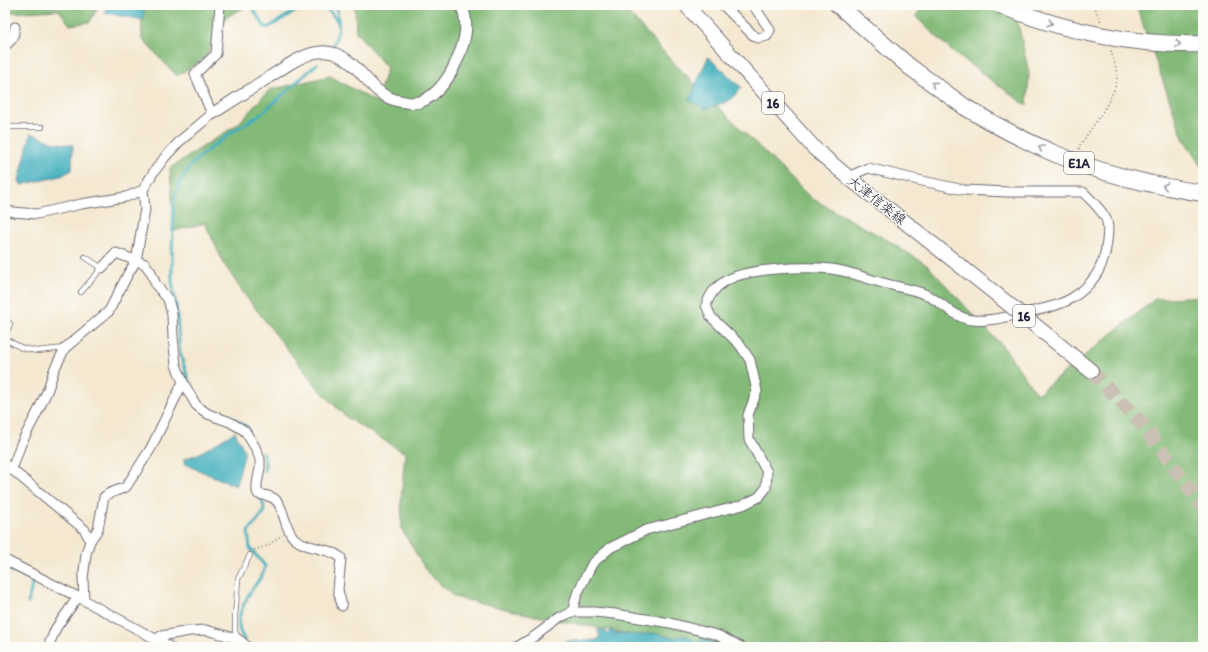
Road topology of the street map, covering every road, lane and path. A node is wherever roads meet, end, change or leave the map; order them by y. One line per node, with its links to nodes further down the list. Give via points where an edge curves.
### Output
1 (220, 5): 14 (street, via 216,54 195,74)
2 (461, 5): 14 (street, via 466,21 466,33 456,63 438,90 419,103 396,101 385,96 348,61 336,54 316,52 290,63)
3 (686, 5): 18 (main road, 大津信楽線 / 16, via 815,149)
4 (723, 5): 5 (street, via 753,36 767,36 770,30)
5 (753, 5)
6 (838, 5): 20 (highway, E1A, one-way to 6, bridge, via 1129,179 1091,168 1018,138 965,107 910,67)
7 (1000, 5): 11 (highway, one-way to 11, bridge, via 1063,27 1094,34 1159,43)
8 (1094, 5): 9 (path)
9 (1102, 26)
10 (15, 27): 12 (street, via 13,38)
11 (1203, 44)
12 (5, 46)
13 (1110, 48): 17 (path, via 1117,76 1116,88)
14 (212, 114): 19 (street, via 180,141 153,173)
15 (5, 125): 16 (lane)
16 (42, 127)
17 (1078, 152)
18 (848, 177): 30 (main road, 大津信楽線 / 16, bridge); 40 (street, via 868,168 964,190 1083,192 1106,218 1107,249 1095,278 1072,298 1033,311 984,321 958,315 923,293 831,269 779,269 751,273 724,281 711,293 706,305 711,317 740,345 750,360 757,391 748,415 749,439 767,472 766,488 759,497 743,505 646,530 610,548 592,564 577,594)
19 (143, 190): 21 (street, via 126,197 37,214); 23 (street, via 145,210)
20 (1203, 192)
21 (5, 210)
22 (85, 257): 24 (lane)
23 (136, 261): 24 (street, via 116,253); 29 (street, via 109,311); 31 (street, via 144,264 151,272 156,285 168,299 172,314 176,365)
24 (102, 268): 25 (lane)
25 (81, 292)
26 (5, 319): 27 (lane, via 10,324)
27 (5, 335)
28 (5, 339): 29 (lane, via 37,352)
29 (66, 348): 32 (street, via 54,370 39,409)
30 (1091, 371)
31 (182, 382): 33 (street, via 196,405 208,414 245,431 260,459 257,491 279,503); 34 (street, via 151,448 126,487 104,497 98,528)
32 (9, 467): 34 (street, via 85,530)
33 (289, 531): 35 (path, via 267,546); 39 (street, via 295,539 337,554 341,558 338,590)
34 (90, 541): 38 (street)
35 (255, 549)
36 (250, 555): 41 (lane, via 238,580 235,617)
37 (5, 560): 38 (street)
38 (81, 599): 42 (street); 43 (street, via 56,628)
39 (342, 606)
40 (572, 612): 46 (street); 47 (street, via 615,614 670,623 717,635)
41 (238, 639): 42 (street, via 206,630 161,636); 45 (street)
42 (155, 640): 44 (street)
43 (48, 647)
44 (170, 647)
45 (248, 647)
46 (517, 647)
47 (741, 647)

